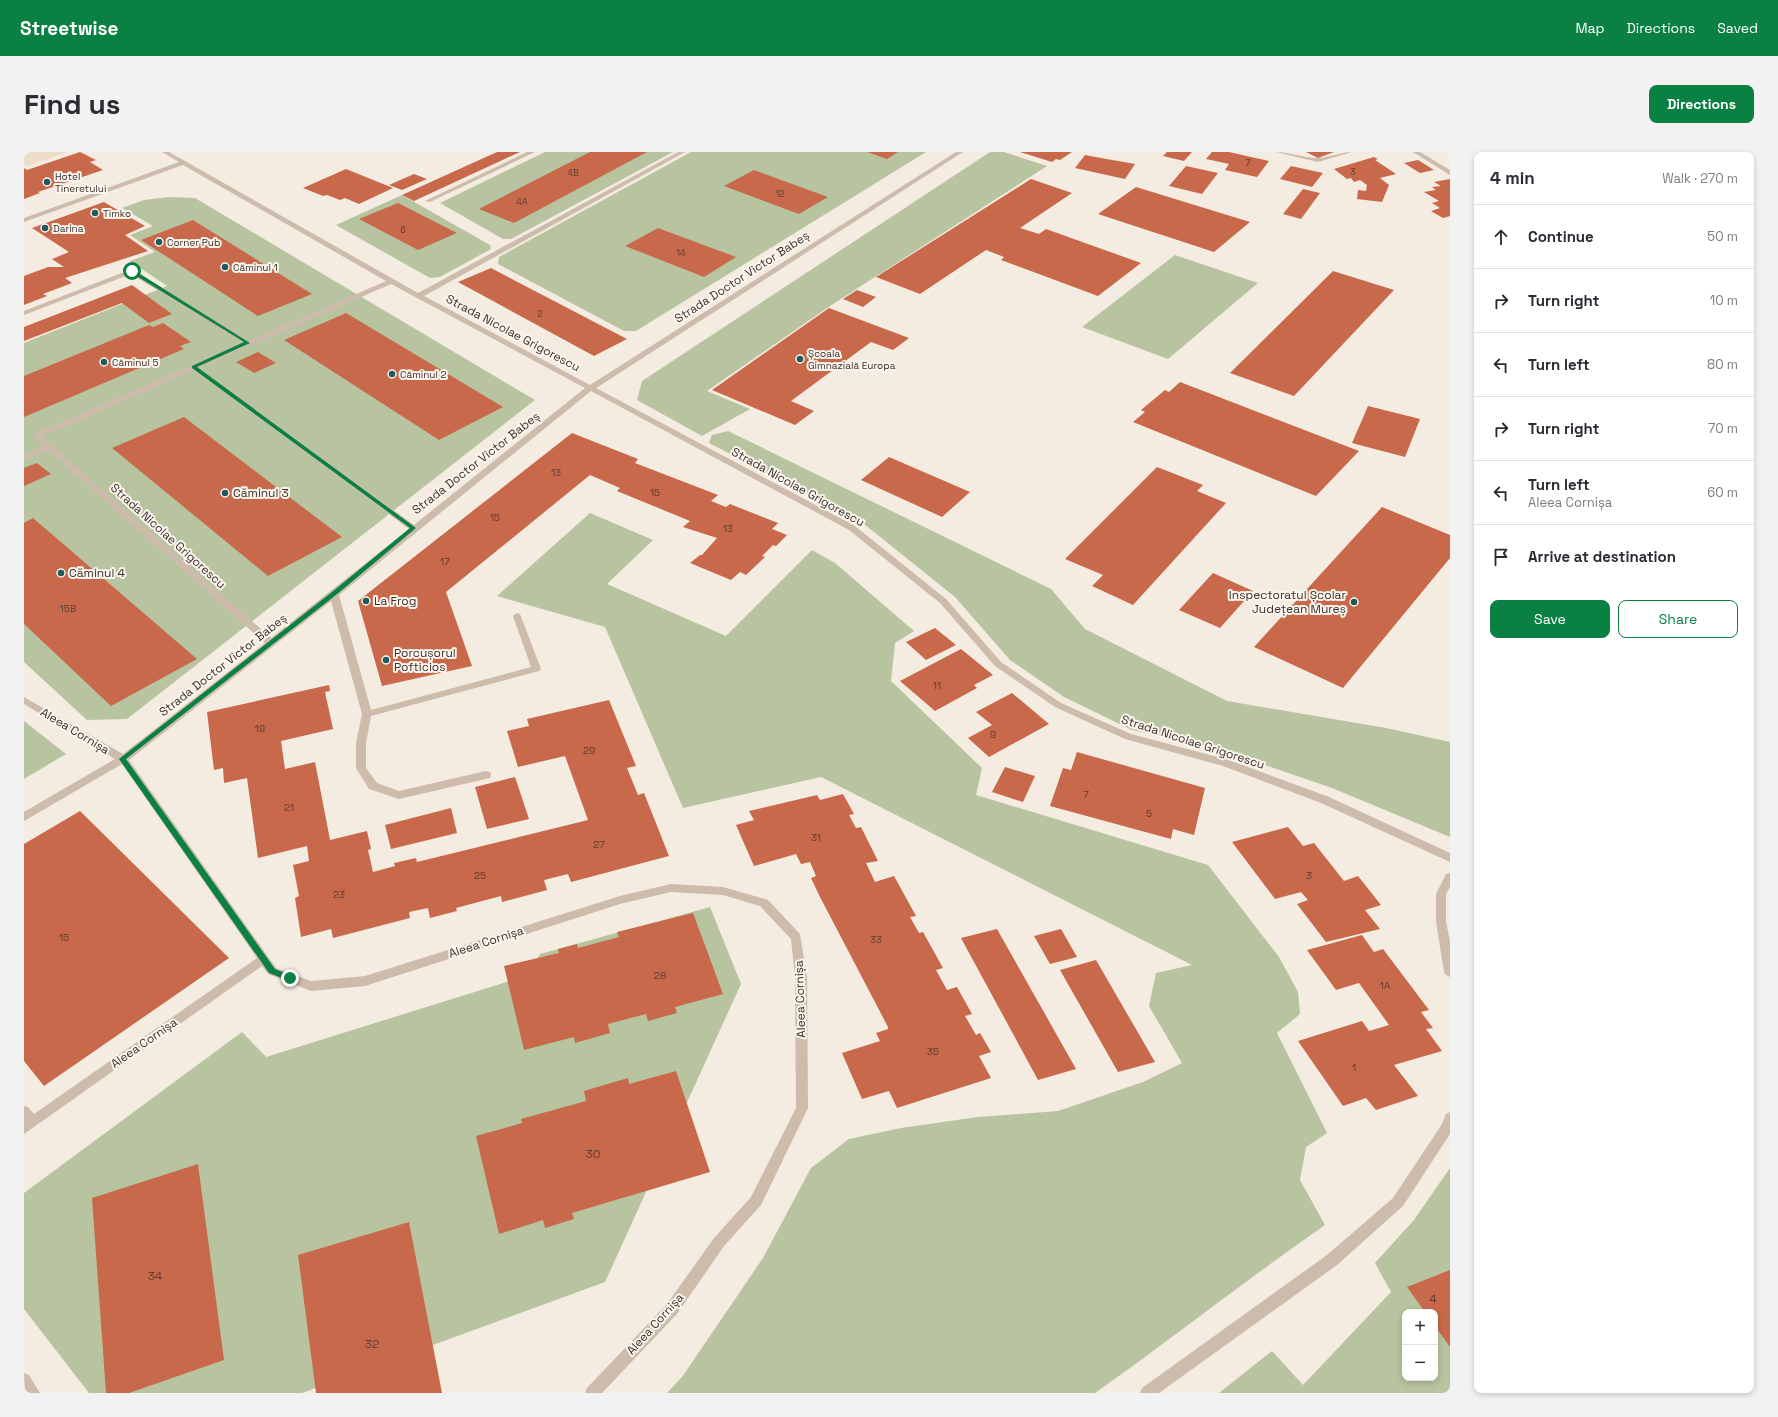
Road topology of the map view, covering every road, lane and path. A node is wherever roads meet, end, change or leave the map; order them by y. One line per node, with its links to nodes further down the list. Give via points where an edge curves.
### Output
1 (165, 152): 8 (street, Strada Nicolae Grigorescu)
2 (532, 152): 10 (street)
3 (682, 152): 13 (street, Strada Nicolae Grigorescu)
4 (960, 152): 17 (street, Strada Doctor Victor Babeș)
5 (1279, 152): 6 (street, via 1318,160)
6 (1349, 152)
7 (1416, 152): 9 (street)
8 (183, 163): 11 (street); 12 (street, Strada Nicolae Grigorescu)
9 (1450, 173)
10 (428, 201)
11 (24, 220)
12 (391, 281): 13 (street, Strada Nicolae Grigorescu); 15 (street, Strada Nicolae Grigorescu)
13 (418, 296): 17 (street, Strada Nicolae Grigorescu)
14 (24, 313): 15 (street, via 132,271)
15 (248, 343): 16 (street, Strada Nicolae Grigorescu)
16 (194, 367): 18 (street, Strada Nicolae Grigorescu, via 37,436); 20 (street)
17 (590, 388): 20 (street, Strada Doctor Victor Babeș); 29 (street, Strada Nicolae Grigorescu, via 852,528 942,601 998,664 1058,705 1128,736 1225,763 1325,800)
18 (49, 447): 19 (street); 23 (street, Strada Nicolae Grigorescu)
19 (24, 458)
20 (413, 528): 21 (street, Strada Doctor Victor Babeș)
21 (334, 594): 23 (street, Strada Doctor Victor Babeș); 25 (street)
22 (517, 616): 25 (street, via 536,669)
23 (271, 643): 26 (street, Strada Doctor Victor Babeș)
24 (24, 700): 26 (street, Aleea Cornișa)
25 (367, 714): 27 (street, via 361,743 361,768 373,786 399,795)
26 (122, 759): 28 (street, Strada Doctor Victor Babeș); 31 (street, Aleea Cornișa)
27 (486, 775)
28 (24, 817)
29 (1450, 858)
30 (1450, 878): 32 (street, via 1441,894 1441,922)
31 (264, 959): 35 (street, Aleea Cornișa); 38 (street, Aleea Cornișa, via 272,971 311,986 365,981 620,900 671,888 723,891 764,903 796,937 801,977 802,1108 756,1201 719,1242 672,1309)
32 (1450, 972)
33 (24, 1111): 35 (street)
34 (1450, 1118): 39 (street, via 1448,1126 1398,1202 1332,1260)
35 (28, 1125)
36 (24, 1380): 37 (street)
37 (33, 1393)
38 (592, 1393)
39 (1148, 1393)

